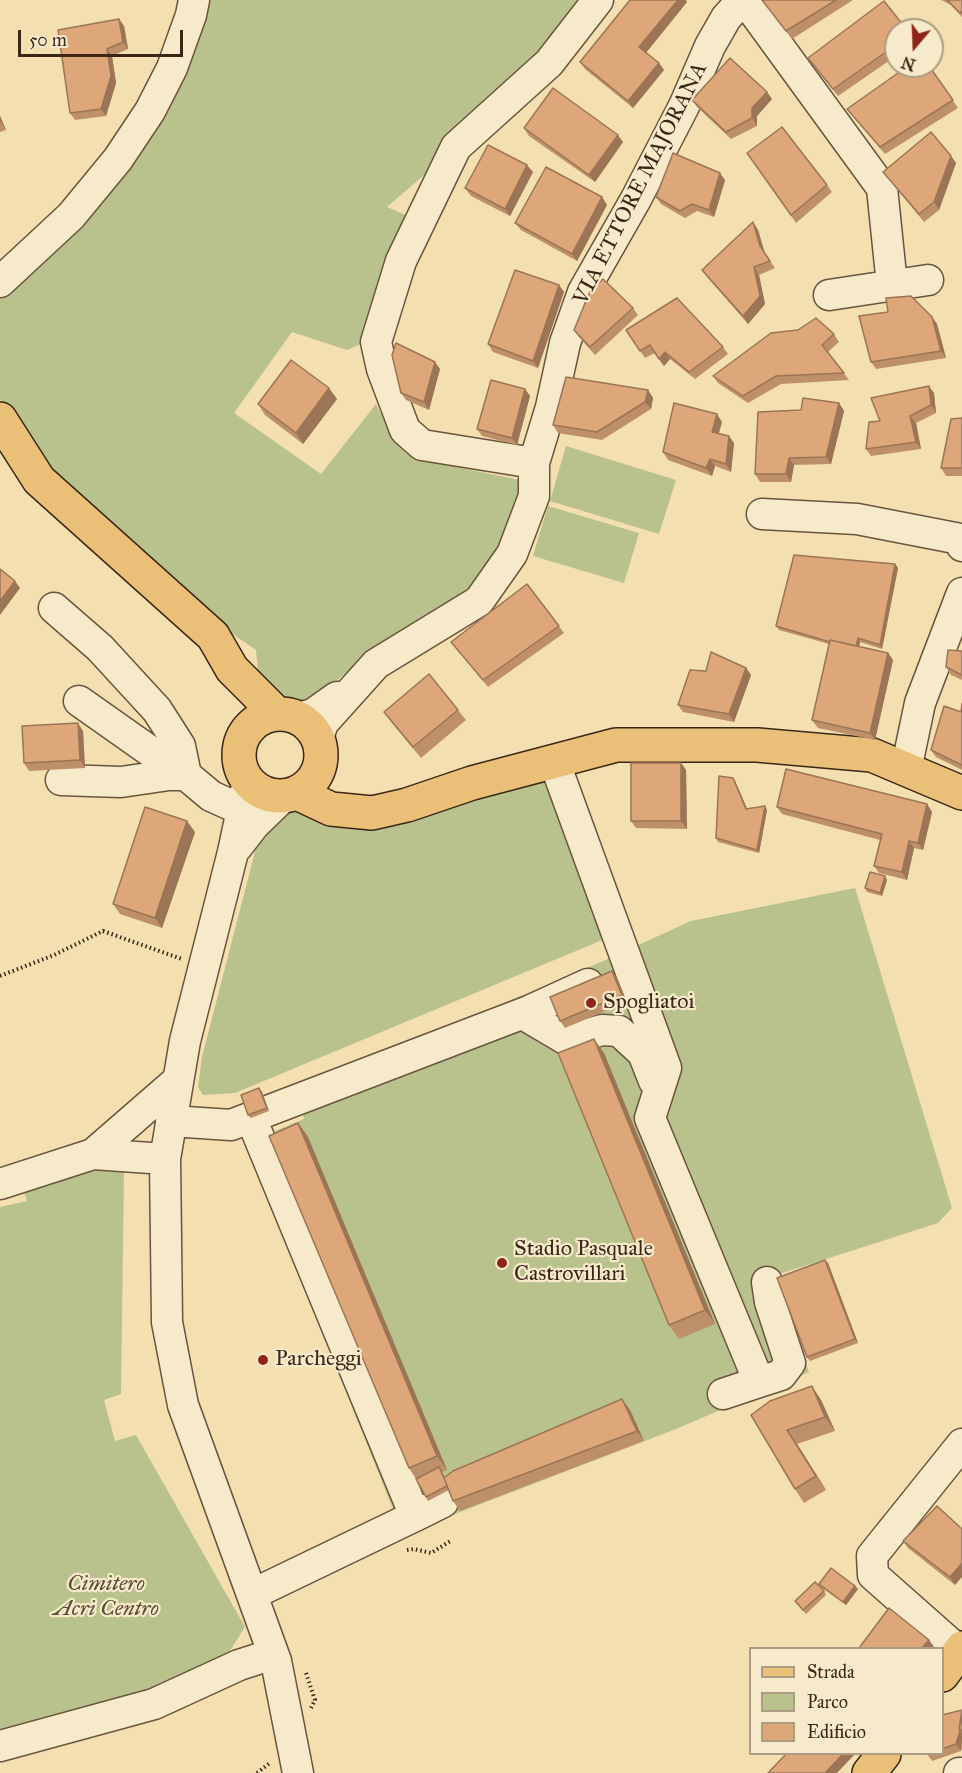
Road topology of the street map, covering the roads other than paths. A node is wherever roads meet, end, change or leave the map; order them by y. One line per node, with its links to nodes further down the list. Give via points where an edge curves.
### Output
1 (194, 0): 5 (street, via 172,68 150,111 118,159 71,216)
2 (598, 0): 9 (street, via 549,63 456,147 401,261 376,342 405,430 422,446)
3 (744, 0): 6 (street, via 882,188); 9 (street, VIA ETTORE MAJORANA, via 726,18 710,46 684,106 583,292 565,343)
4 (928, 280): 6 (street)
5 (0, 282)
6 (892, 285): 7 (street)
7 (829, 295)
8 (0, 419): 14 (main road, via 39,480 213,636)
9 (534, 463): 16 (street, VIA ETTORE MAJORANA, via 534,496 512,554 479,601 376,664 323,723)
10 (762, 514): 11 (street, via 857,519 960,539)
11 (962, 546)
12 (962, 593): 19 (street, via 920,703)
13 (54, 608): 20 (street, via 99,648 157,710 180,746)
14 (232, 669): 16 (main road); 17 (main road)
15 (79, 701): 20 (street)
16 (298, 723): 17 (main road, via 256,722); 22 (main road, via 321,764)
17 (242, 741): 24 (main road, via 239,755)
18 (554, 761): 19 (main road, via 616,745 757,745 872,755); 22 (main road, via 372,813 339,796); 29 (street, via 666,1068)
19 (906, 770): 23 (main road)
20 (178, 775): 21 (street, via 121,782); 24 (street, via 211,796)
21 (61, 780)
22 (299, 789): 24 (main road, via 270,795 258,790); 25 (street, via 254,825)
23 (962, 793)
24 (245, 795): 25 (street)
25 (233, 852): 28 (street)
26 (607, 976): 27 (street)
27 (523, 1014): 29 (street, via 567,1040 602,1030 619,1031 643,1053); 30 (street)
28 (177, 1081): 31 (street); 32 (street)
29 (659, 1094): 36 (street, via 650,1118)
30 (264, 1113): 31 (street, via 231,1125); 40 (street)
31 (171, 1121): 33 (street)
32 (93, 1154): 33 (street); 34 (street)
33 (165, 1159): 41 (street, via 167,1322 183,1405)
34 (0, 1184)
35 (767, 1282): 36 (street, via 790,1363 781,1375)
36 (759, 1382): 37 (street)
37 (723, 1394)
38 (962, 1443): 42 (street, via 872,1556 873,1575)
39 (443, 1502): 40 (street)
40 (415, 1516): 41 (street)
41 (253, 1594): 44 (street)
42 (900, 1600): 43 (street); 45 (street)
43 (882, 1624)
44 (273, 1654): 46 (street, via 239,1665 154,1704); 48 (street)
45 (955, 1658)
46 (0, 1746)
47 (883, 1755): 49 (main road)
48 (298, 1773)
49 (869, 1773)

